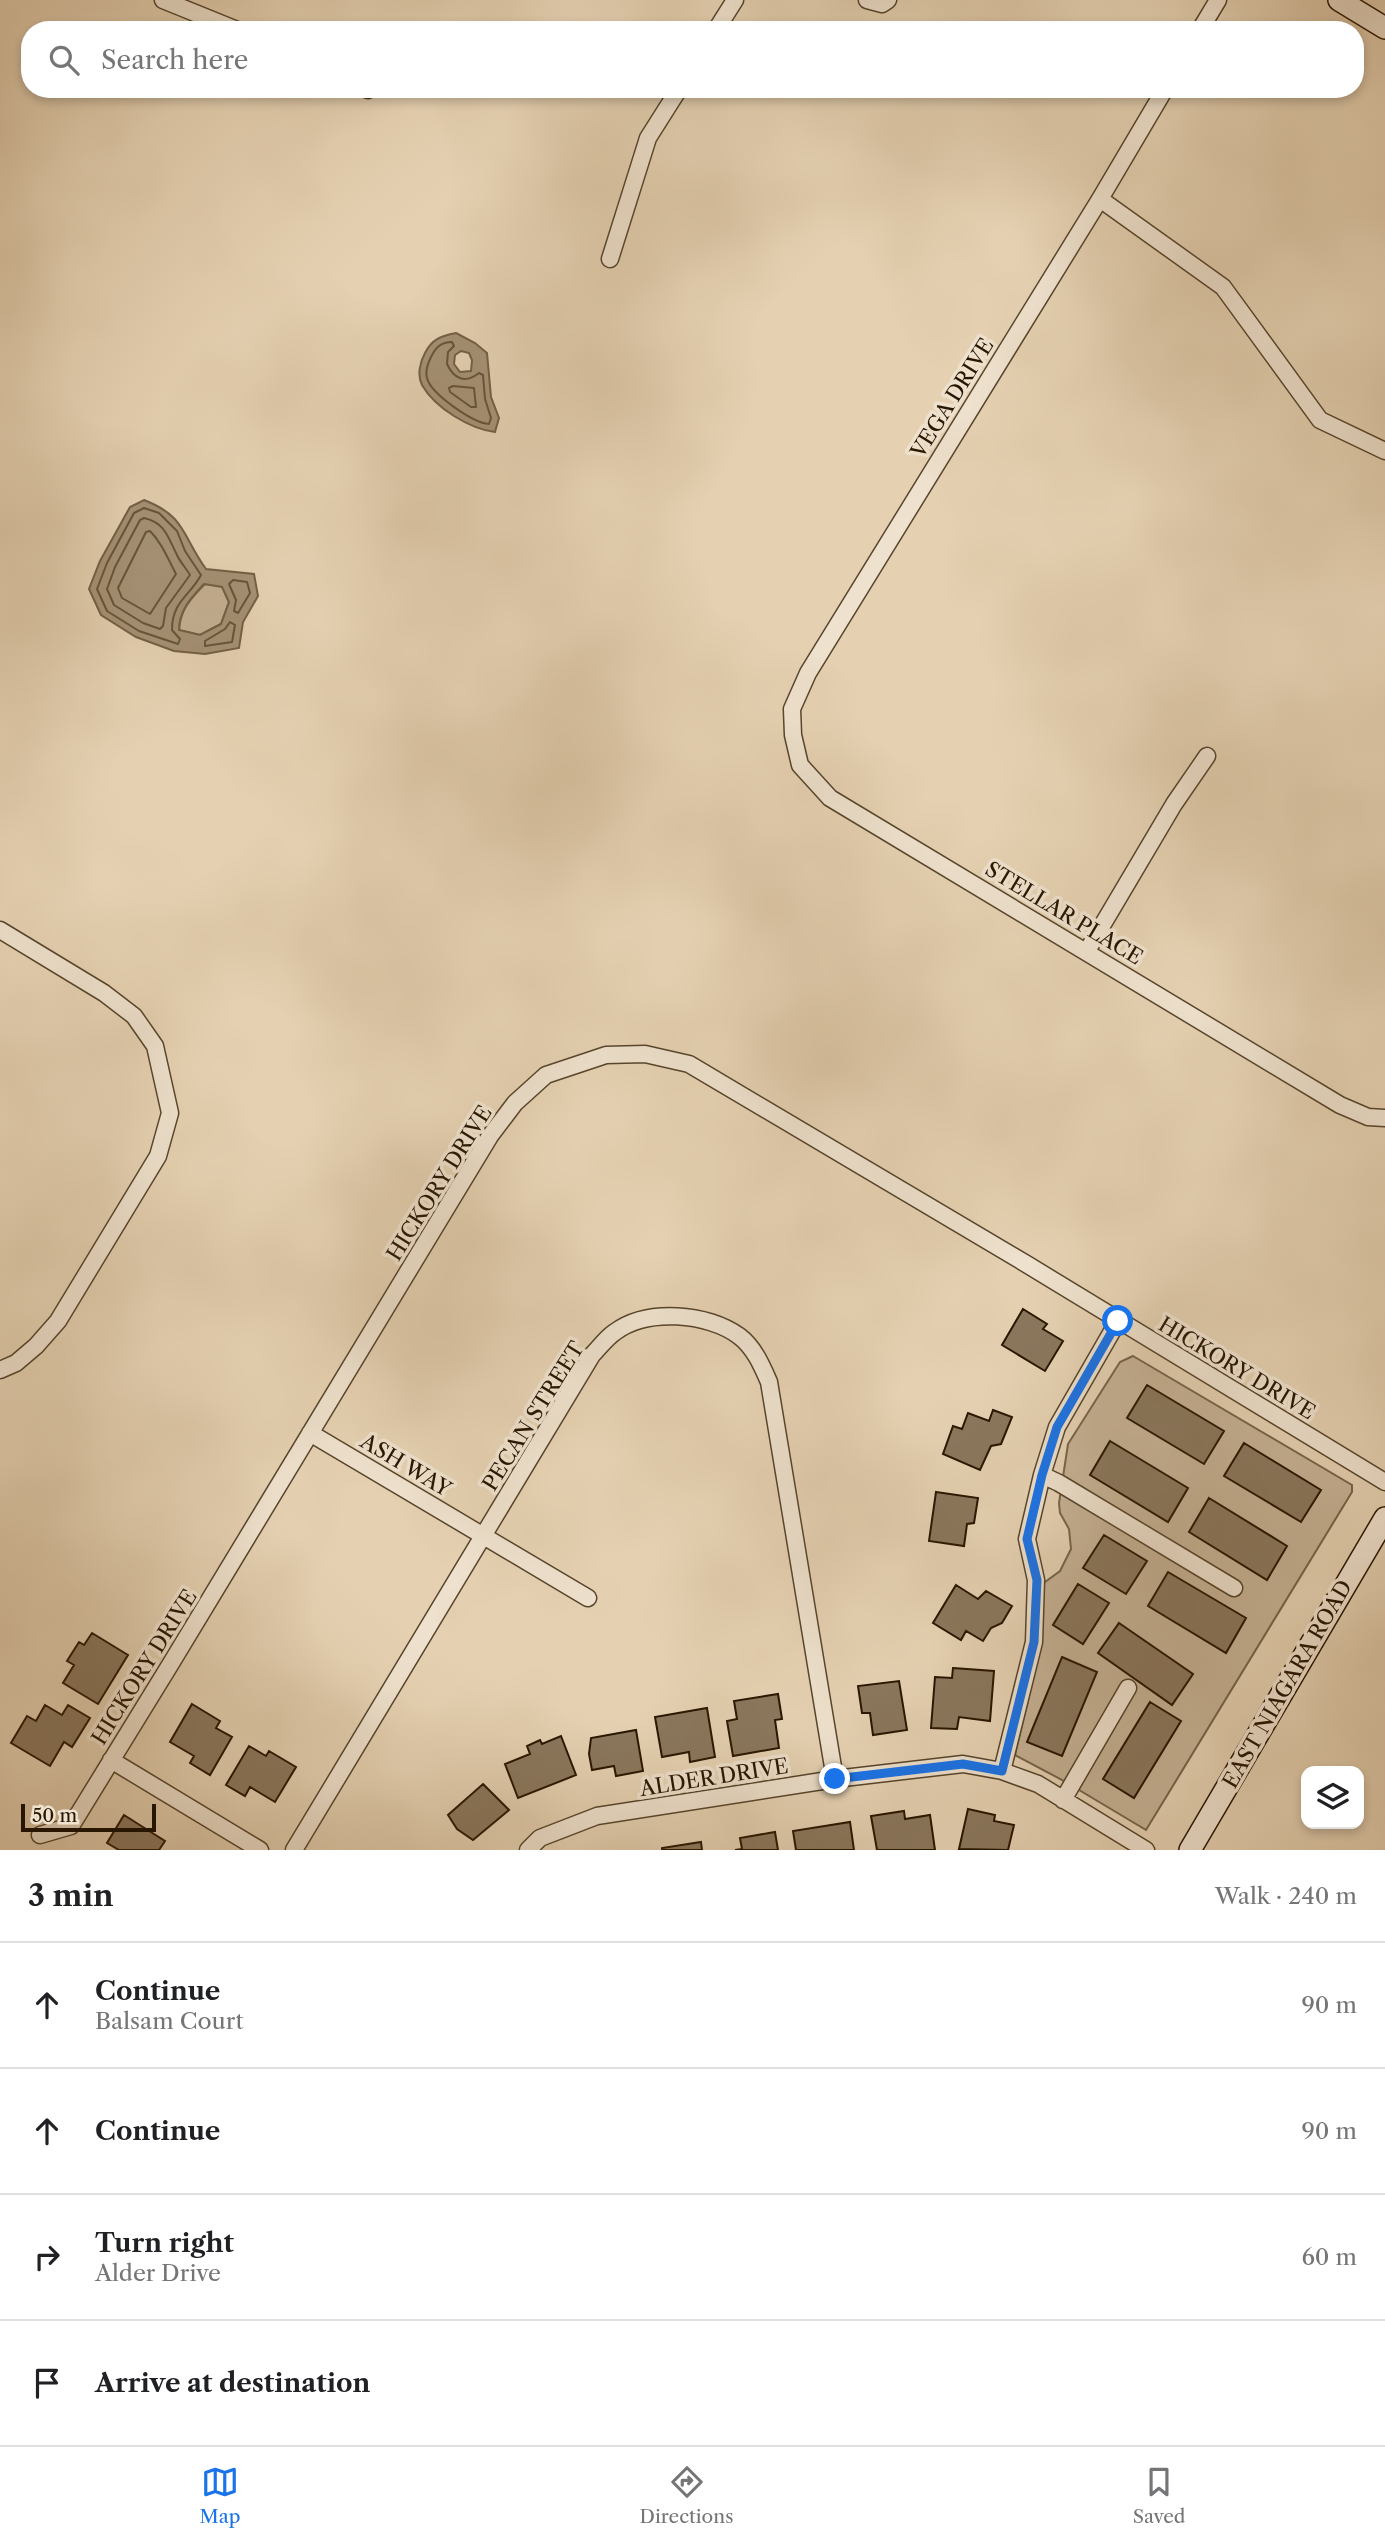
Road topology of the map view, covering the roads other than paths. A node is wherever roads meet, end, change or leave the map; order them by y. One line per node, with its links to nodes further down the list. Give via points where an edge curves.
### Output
1 (163, 0): 7 (street)
2 (735, 0): 8 (street)
3 (867, 0): 4 (street, via 882,4)
4 (888, 0)
5 (1218, 0): 9 (street)
6 (1339, 0): 10 (street)
7 (215, 21)
8 (722, 21)
9 (1205, 21)
10 (1385, 27)
11 (673, 98): 14 (street, via 648,138)
12 (1160, 98): 13 (street, VEGA DRIVE)
13 (1100, 200): 15 (street, via 1223,288 1320,420); 16 (street, VEGA DRIVE, via 808,673 792,709)
14 (610, 259)
15 (1385, 451)
16 (793, 735): 19 (street, STELLAR PLACE, via 800,765 830,798)
17 (1208, 756): 19 (street, via 1174,804)
18 (0, 930): 22 (street, via 134,1016 155,1046 170,1113 158,1156 58,1321 26,1355)
19 (1087, 951): 20 (street, STELLAR PLACE, via 1340,1105 1368,1117)
20 (1385, 1118)
21 (1118, 1321): 23 (street, HICKORY DRIVE, via 689,1064 645,1054 606,1055 546,1075 515,1103 490,1136); 24 (street, via 1057,1427); 25 (street, HICKORY DRIVE)
22 (0, 1370)
23 (310, 1433): 27 (street, ASH WAY); 31 (street, HICKORY DRIVE)
24 (1042, 1475): 28 (street); 32 (street, via 1027,1539 1037,1580 1034,1642)
25 (1385, 1482)
26 (1385, 1518): 40 (street, EAST NIAGARA ROAD)
27 (483, 1536): 29 (street, ASH WAY); 33 (street, PECAN STREET, via 592,1355 615,1331 641,1319 685,1315 740,1337 758,1358 769,1382); 37 (street, PECAN STREET)
28 (1234, 1588)
29 (588, 1598)
30 (1128, 1688): 34 (street)
31 (111, 1760): 35 (street, HICKORY DRIVE, via 71,1826); 36 (street)
32 (1002, 1771): 33 (street, ALDER DRIVE, via 963,1764); 34 (street, ALDER DRIVE, via 1038,1784)
33 (835, 1779): 38 (street, ALDER DRIVE, via 597,1816 540,1838)
34 (1063, 1800): 39 (street, ALDER DRIVE)
35 (40, 1835)
36 (260, 1850)
37 (294, 1850)
38 (528, 1850)
39 (1146, 1850)
40 (1190, 1850)

